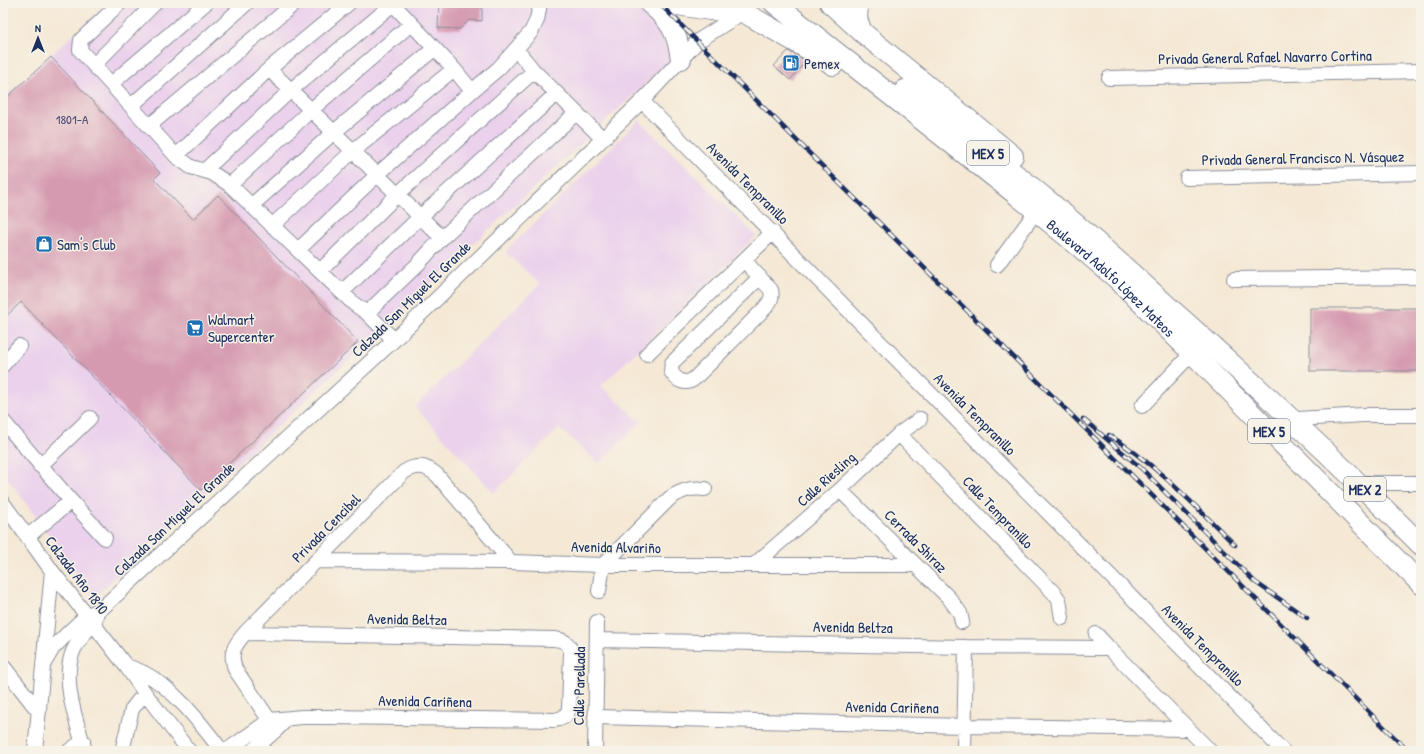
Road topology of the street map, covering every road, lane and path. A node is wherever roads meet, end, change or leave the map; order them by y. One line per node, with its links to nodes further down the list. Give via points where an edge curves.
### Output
1 (120, 3): 21 (street, via 81,40 80,50)
2 (155, 3): 21 (street)
3 (206, 3): 27 (street)
4 (247, 3): 32 (street)
5 (295, 3): 35 (street)
6 (349, 3): 22 (street)
7 (539, 3): 19 (street, via 531,32)
8 (649, 3): 20 (highway, via 668,21 674,31)
9 (665, 3): 15 (highway, via 710,10)
10 (774, 3): 58 (highway, Boulevard Adolfo López Mateos / MEX 5, via 1013,192)
11 (793, 3): 72 (highway, Boulevard Adolfo López Mateos / MEX 5, via 1058,208)
12 (830, 3): 17 (highway)
13 (858, 3): 17 (highway, via 858,19)
14 (393, 4): 16 (street); 28 (street)
15 (737, 7): 20 (street, Calzada San Miguel El Grande); 48 (highway, via 822,57)
16 (411, 24): 18 (street); 33 (street)
17 (862, 32): 72 (highway, via 1015,157 1200,317 1269,382)
18 (434, 49): 23 (street); 36 (street)
19 (516, 49): 24 (street); 29 (street, via 499,68)
20 (681, 59): 31 (street, Calzada San Miguel El Grande)
21 (94, 65): 27 (street)
22 (269, 69): 28 (street); 39 (street)
23 (454, 69): 29 (street); 38 (street)
24 (534, 71): 30 (street); 45 (street)
25 (1421, 71): 26 (street, Privada General Rafael Navarro Cortina)
26 (1109, 78)
27 (112, 84): 32 (street)
28 (291, 90): 33 (street); 40 (street)
29 (472, 91): 42 (street)
30 (556, 94): 34 (street); 47 (street)
31 (642, 101): 37 (street, Calzada San Miguel El Grande); 50 (street, Avenida Tempranillo)
32 (131, 106): 35 (street)
33 (311, 110): 36 (street); 44 (street)
34 (576, 113): 37 (street); 51 (street)
35 (149, 126): 39 (street)
36 (334, 132): 38 (street); 46 (street)
37 (603, 139): 62 (street, Calzada San Miguel El Grande)
38 (353, 151): 42 (street); 49 (street)
39 (176, 156): 40 (street, via 191,167)
40 (204, 171): 44 (street)
41 (1421, 173): 43 (street, Privada General Francisco N. Vásquez)
42 (378, 174): 45 (street); 52 (street)
43 (1186, 178)
44 (230, 185): 46 (street)
45 (398, 194): 47 (street); 55 (street)
46 (251, 206): 49 (street)
47 (421, 216): 51 (street); 60 (street)
48 (1029, 221): 54 (street); 58 (highway, via 1079,257)
49 (272, 226): 52 (street)
50 (773, 232): 53 (street); 122 (street, Avenida Tempranillo)
51 (442, 238): 61 (street)
52 (298, 250): 55 (street)
53 (744, 260): 56 (street); 65 (street)
54 (997, 266)
55 (320, 271): 60 (street)
56 (760, 277): 56 (street, via 672,363 671,371 682,382 691,382 765,308 772,295)
57 (1421, 277): 59 (street)
58 (1116, 279): 64 (highway, Boulevard Adolfo López Mateos / MEX 5)
59 (1234, 279)
60 (342, 292): 61 (street)
61 (367, 313): 62 (street)
62 (394, 340): 93 (street, Calzada San Miguel El Grande)
63 (20, 346): 66 (street)
64 (1192, 353): 67 (street); 90 (highway, Boulevard Adolfo López Mateos / MEX 5)
65 (647, 354)
66 (3, 365)
67 (1142, 406)
68 (1421, 415): 72 (street, via 1363,415)
69 (90, 418): 74 (street)
70 (920, 419): 73 (street, Calle Riesling)
71 (3, 421): 74 (street)
72 (1303, 427): 75 (highway, Boulevard Adolfo López Mateos / MEX 2)
73 (899, 434): 78 (street, Calle Riesling); 92 (street, Calle Tempranillo, via 1053,592 1059,600)
74 (40, 466): 79 (street)
75 (1360, 483): 76 (street); 83 (highway, Boulevard Adolfo López Mateos / MEX 2)
76 (1421, 483)
77 (705, 489): 87 (street, via 689,489 670,498)
78 (840, 490): 86 (street, Calle Riesling); 88 (street, Cerrada Shiraz)
79 (71, 501): 81 (street); 82 (street)
80 (3, 503): 81 (street, Calzada Año 1810)
81 (27, 537): 89 (street, Calzada Año 1810)
82 (105, 538)
83 (1421, 545)
84 (317, 561): 85 (street, Avenida Alvariño); 85 (street, Privada Cencibel, via 404,472 418,466 437,475); 96 (street, Privada Cencibel)
85 (511, 562): 87 (street, Avenida Alvariño)
86 (755, 564): 87 (street, Avenida Alvariño); 88 (street, Avenida Alvariño)
87 (603, 565): 91 (street)
88 (915, 565): 95 (street, Cerrada Shiraz, via 950,598 960,612)
89 (52, 571): 93 (street, Calzada Año 1810); 101 (street)
90 (1421, 584)
91 (599, 591)
92 (1062, 618)
93 (90, 620): 101 (street, Calzada San Miguel El Grande, via 53,648); 103 (street, Calzada Año 1810); 111 (street, Calzada San Miguel El Grande, via 75,649 70,668 70,694)
94 (597, 622): 98 (street, Calle Parellada)
95 (962, 622)
96 (245, 633): 107 (street, Avenida Beltza, via 562,640 570,647 571,652 569,709 567,715); 108 (street, Privada Cencibel, via 235,646 233,663)
97 (1096, 634): 100 (street)
98 (597, 640): 99 (street, Avenida Beltza); 106 (street, Calle Parellada)
99 (966, 646): 100 (street, Avenida Beltza); 109 (street)
100 (1109, 648): 110 (street)
101 (43, 664): 105 (street, Calzada San Miguel El Grande)
102 (3, 666): 105 (street)
103 (126, 666): 104 (street, Calzada Año 1810); 116 (street, Calzada Año 1810, via 143,673 169,691 194,716)
104 (147, 696): 114 (street, via 139,700 132,709); 115 (street, Calzada Año 1810)
105 (39, 712): 112 (street, Calzada San Miguel El Grande)
106 (595, 717): 109 (street, Avenida Cariñena); 119 (street, Calle Parellada)
107 (562, 718): 108 (street, Avenida Cariñena, via 555,720 321,717 287,718)
108 (273, 725): 117 (street, Avenida Cariñena); 118 (street, Avenida Cariñena)
109 (965, 726): 110 (street, Avenida Cariñena); 120 (street)
110 (1188, 729): 121 (street)
111 (84, 746): 113 (street)
112 (35, 751)
113 (69, 751)
114 (122, 751)
115 (189, 751)
116 (222, 751)
117 (226, 751)
118 (252, 751)
119 (595, 751)
120 (964, 751)
121 (1210, 751)
122 (1283, 751)

